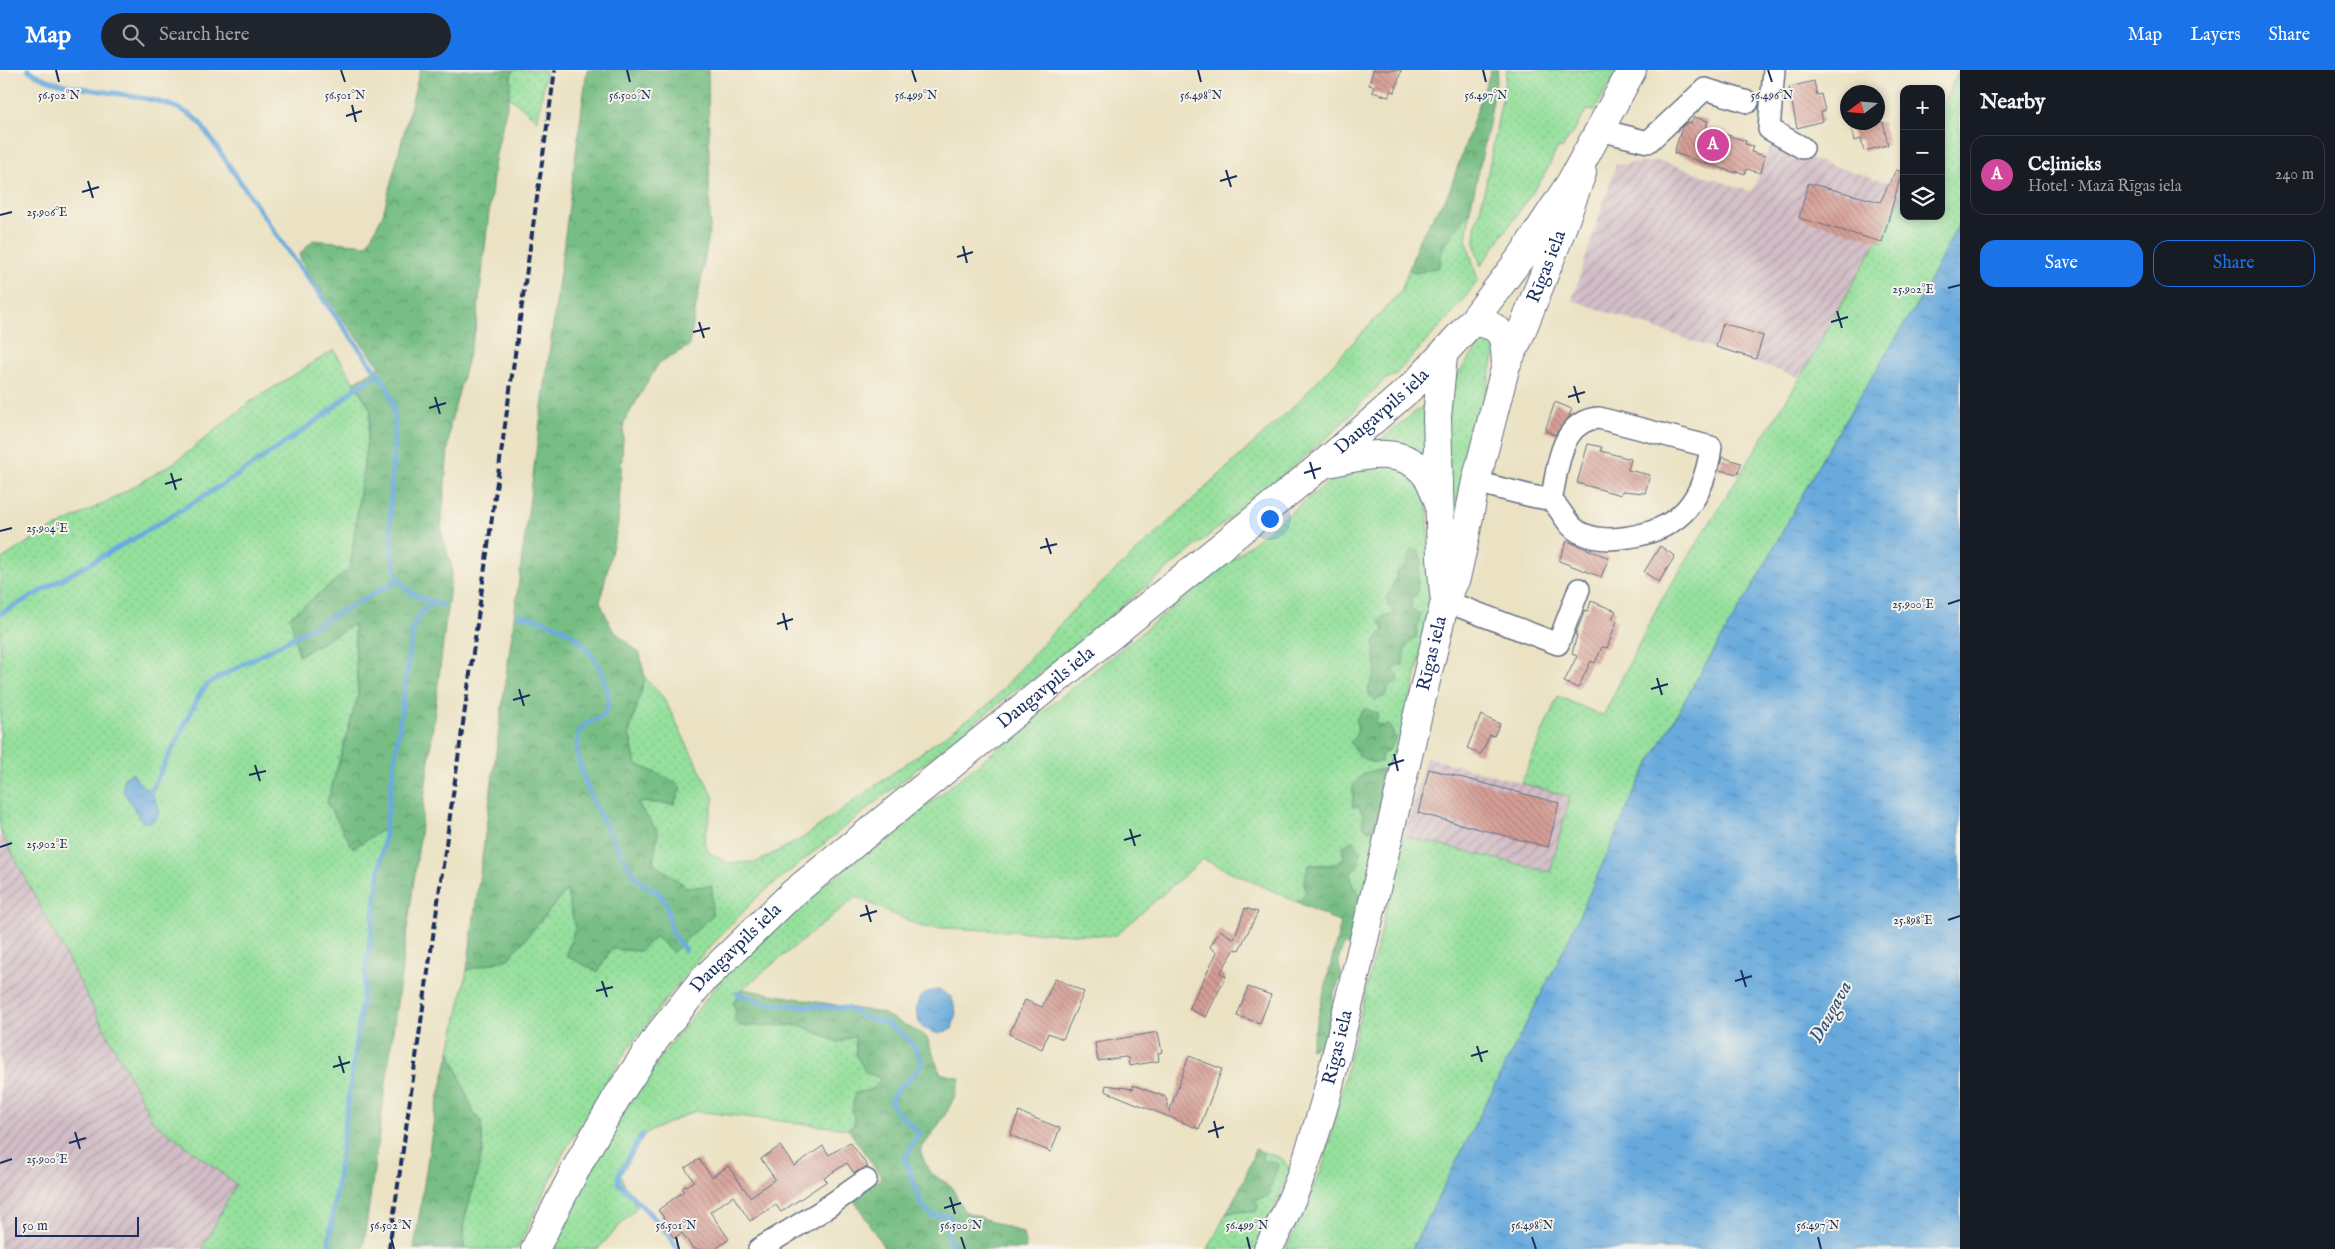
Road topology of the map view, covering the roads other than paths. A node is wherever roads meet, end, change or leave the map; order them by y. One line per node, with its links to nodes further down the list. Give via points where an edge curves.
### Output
1 (1632, 70): 4 (main road, Rīgas iela)
2 (1774, 70): 5 (street, via 1769,129)
3 (1748, 102): 4 (street, via 1704,89 1648,142)
4 (1594, 141): 6 (main road, Daugavpils iela, via 1522,256); 8 (main road, Rīgas iela, via 1576,195)
5 (1803, 148)
6 (1472, 322): 7 (main road, Daugavpils iela); 8 (main road, via 1489,323 1500,332 1506,347)
7 (1443, 356): 9 (main road, Daugavpils iela, via 1392,406); 12 (main road, via 1437,418)
8 (1506, 365): 10 (main road, Rīgas iela)
9 (1323, 464): 12 (main road, via 1376,454 1398,456 1414,463 1426,475); 16 (main road, Daugavpils iela, via 792,894 736,946 701,982 663,1030 617,1097)
10 (1476, 481): 11 (street); 14 (main road, Rīgas iela, via 1458,570)
11 (1551, 501): 11 (street, via 1566,522 1582,534 1612,539 1646,533 1674,521 1690,506 1706,476 1711,447 1592,418 1577,425 1567,437)
12 (1440, 504): 14 (main road)
13 (1579, 589): 14 (street, via 1558,644)
14 (1445, 601): 18 (main road, Rīgas iela, via 1326,1098 1308,1162)
15 (866, 1180): 17 (street)
16 (535, 1249)
17 (759, 1249)
18 (1268, 1249)

